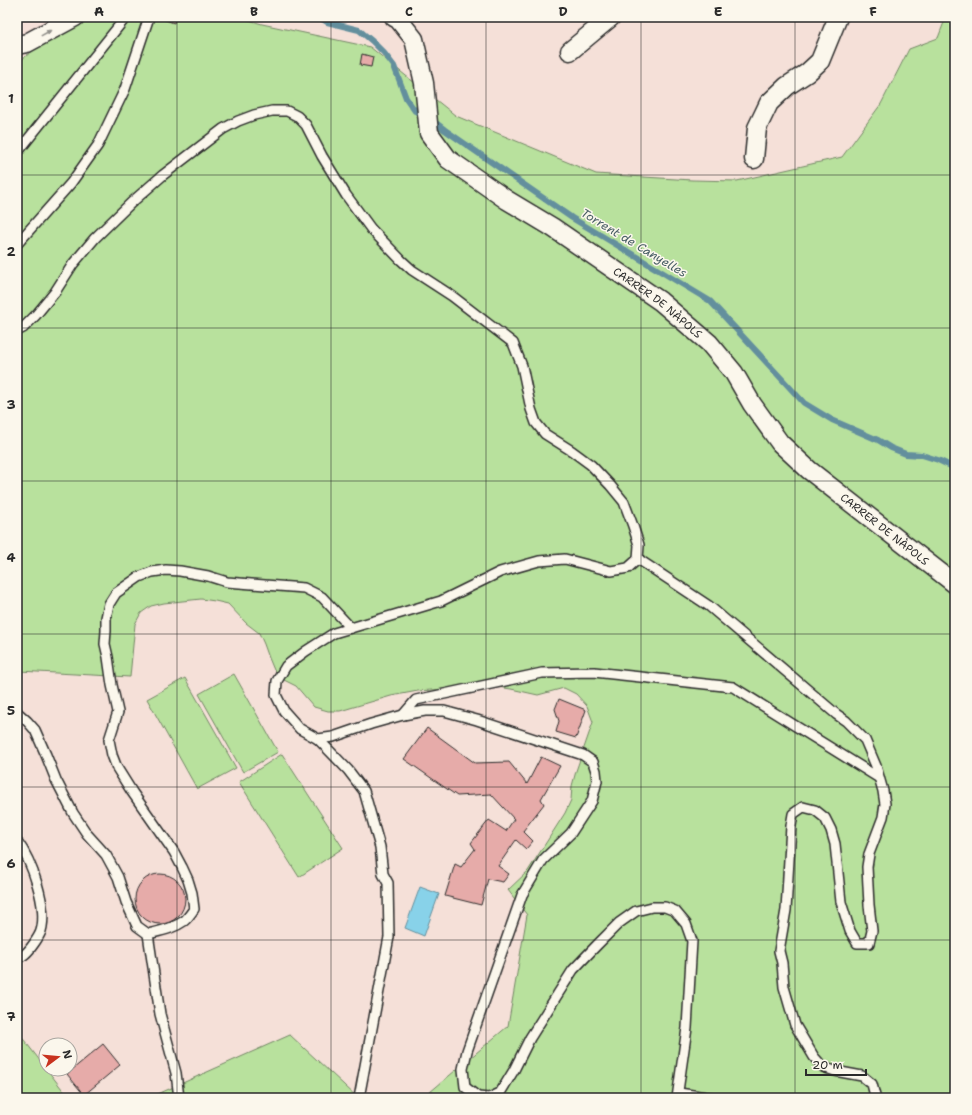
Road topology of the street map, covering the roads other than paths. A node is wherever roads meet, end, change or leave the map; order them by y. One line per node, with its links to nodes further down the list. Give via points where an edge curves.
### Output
1 (75, 17): 7 (street, one-way to 1, via 27,43)
2 (126, 17): 9 (lane)
3 (149, 17): 11 (lane, via 125,89 98,145 71,183)
4 (394, 17): 14 (street, CARRER DE NÀPOLS, via 414,39 424,83 429,133 448,159 660,301 709,343 734,373 780,443 809,470)
5 (611, 17): 8 (street)
6 (838, 17): 10 (street, via 820,61 769,103 757,128)
7 (17, 45)
8 (570, 51)
9 (17, 153)
10 (754, 159)
11 (17, 244)
12 (17, 331): 13 (lane, via 36,315 95,238 162,175 223,129 238,121 272,111 287,112 297,116 306,125 346,195 371,229 401,260 513,343 522,366 536,423 544,434 591,465 624,502 639,545)
13 (638, 559): 15 (lane, via 628,568 611,572 565,559 539,561 500,572 440,601); 19 (lane, via 709,606 846,721 865,740)
14 (955, 584)
15 (351, 628): 18 (lane, via 334,633 306,651 286,666 278,681 276,695 284,711 300,729); 21 (lane, via 322,597 304,588 227,582 208,576 166,570 139,576 116,592 109,604 106,618 105,644 118,712 109,740 112,755 132,792 182,867 192,893 194,909 185,920 173,927)
16 (17, 712): 21 (lane, via 28,720 35,730 73,813 106,856 118,877 137,926)
17 (402, 715): 18 (lane, via 333,737); 19 (lane, via 416,700 542,673 594,672 733,687); 26 (lane, via 444,711 477,720 583,756 593,762 596,771 597,781 592,800 571,833 543,860 522,895 467,1051 463,1069 465,1087 478,1097)
18 (318, 739): 25 (lane, via 364,791 388,883 389,937)
19 (879, 778): 28 (lane, via 885,804 867,867 872,931 869,943 857,943 850,931 841,902 835,844 831,830 825,818 815,810 803,807 793,814 790,826 786,910 779,951 784,987 795,1025 814,1057 823,1067 862,1076 872,1084)
20 (17, 841): 22 (lane, via 32,867 43,919 41,932 34,943 25,954)
21 (148, 934): 24 (lane, via 160,1014 176,1073)
22 (17, 958)
23 (678, 1095): 26 (lane, via 687,1028 692,940 686,924 675,911 665,907 652,907 636,911 619,923 573,970 530,1038 500,1094); 27 (lane)
24 (179, 1098)
25 (359, 1098)
26 (488, 1098)
27 (713, 1098)
28 (874, 1098)

